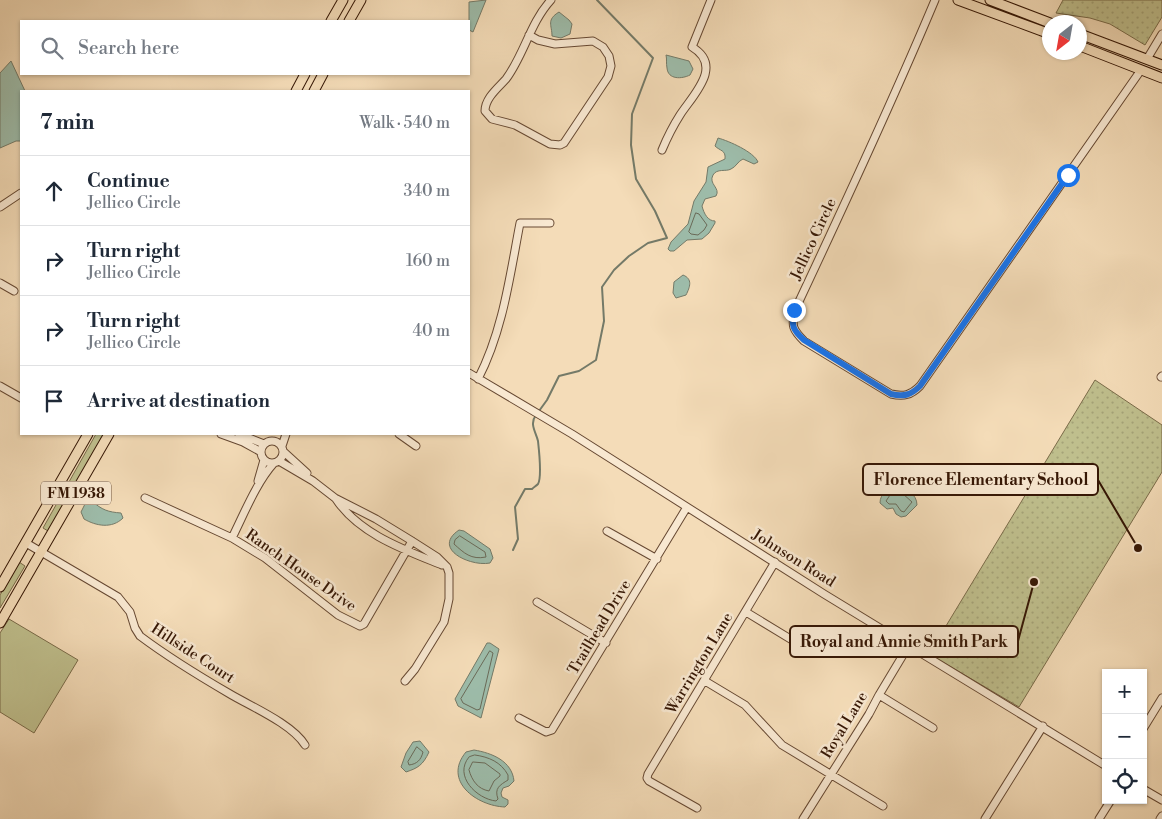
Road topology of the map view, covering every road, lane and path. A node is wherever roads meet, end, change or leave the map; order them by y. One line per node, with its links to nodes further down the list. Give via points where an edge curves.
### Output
1 (342, 0): 9 (main road)
2 (361, 0): 10 (main road)
3 (551, 0): 13 (street)
4 (711, 0): 24 (street, via 692,47 698,50 706,63 704,80 679,116)
5 (935, 0): 18 (street, Jellico Circle, via 838,220 794,310 792,322 796,333 804,340 891,394 912,394 920,386)
6 (958, 0): 11 (main road)
7 (990, 0): 8 (main road)
8 (1042, 19)
9 (332, 20)
10 (350, 20)
11 (1042, 31)
12 (1162, 34): 16 (street)
13 (529, 35): 13 (street, via 485,111 492,119 516,125 560,145 608,77 610,61 605,49 593,41 555,44)
14 (1087, 37): 16 (main road)
15 (1087, 49): 18 (main road)
16 (1147, 59): 17 (main road); 18 (main road)
17 (1162, 65)
18 (1141, 70): 21 (main road)
19 (304, 75): 22 (main road)
20 (322, 75): 23 (main road)
21 (1162, 78)
22 (297, 90)
23 (315, 90)
24 (662, 150)
25 (20, 194): 26 (street)
26 (0, 207)
27 (550, 223): 31 (street, via 520,223 502,312 488,360)
28 (0, 283): 29 (street)
29 (14, 291)
30 (470, 374): 31 (street, Johnson Road)
31 (478, 379): 52 (street, Johnson Road)
32 (0, 386): 33 (street)
33 (20, 397)
34 (87, 435): 56 (main road, FM 1938)
35 (109, 435): 58 (main road, FM 1938)
36 (224, 435): 45 (street)
37 (242, 435): 42 (street)
38 (279, 435): 41 (street)
39 (286, 435): 44 (street)
40 (400, 435): 43 (street)
41 (272, 441): 42 (street); 44 (street)
42 (264, 444): 45 (street)
43 (416, 446)
44 (283, 449): 47 (street); 48 (street)
45 (261, 452): 46 (street)
46 (264, 460): 47 (street); 49 (street)
47 (277, 462): 48 (street); 49 (street, via 268,469)
48 (314, 481): 51 (street)
49 (254, 493): 54 (street)
50 (144, 498): 54 (street, Ranch House Drive)
51 (335, 498): 55 (street); 57 (street, via 342,509 370,532)
52 (687, 507): 59 (street, Trailhead Drive); 60 (street, Johnson Road)
53 (607, 530): 59 (street)
54 (232, 538): 57 (street, Ranch House Drive, via 265,558 338,615 360,626)
55 (412, 541): 57 (street); 61 (street)
56 (26, 543): 58 (street, Hillside Court); 62 (main road, FM 1938)
57 (407, 550): 61 (street)
58 (41, 552): 65 (main road, FM 1938); 77 (street, Hillside Court, via 118,597 146,641 288,728)
59 (657, 559): 66 (street, Trailhead Drive)
60 (774, 562): 64 (street, Warrington Lane); 68 (street, Johnson Road)
61 (447, 567): 69 (street, via 449,599 444,622)
62 (0, 587)
63 (537, 602): 66 (street)
64 (746, 612): 67 (street); 70 (street, Warrington Lane)
65 (0, 623)
66 (606, 643): 73 (street, Trailhead Drive, via 552,730 546,732)
67 (797, 643)
68 (909, 646): 71 (street, Royal Lane); 75 (street, Johnson Road)
69 (404, 681)
70 (705, 681): 79 (street, via 746,705 782,745); 84 (street, Warrington Lane, via 647,778)
71 (878, 695): 76 (street); 79 (street, Royal Lane)
72 (1162, 698): 74 (street)
73 (519, 718)
74 (1147, 722)
75 (1043, 726): 78 (street, Johnson Road); 87 (street)
76 (933, 728)
77 (305, 745)
78 (1102, 763)
79 (830, 775): 83 (street); 86 (street, Royal Lane)
80 (1147, 791): 81 (street)
81 (1162, 800)
82 (1108, 804): 88 (street)
83 (883, 806)
84 (697, 808)
85 (1162, 816): 89 (street)
86 (803, 819)
87 (985, 819)
88 (1099, 819)
89 (1160, 819)

